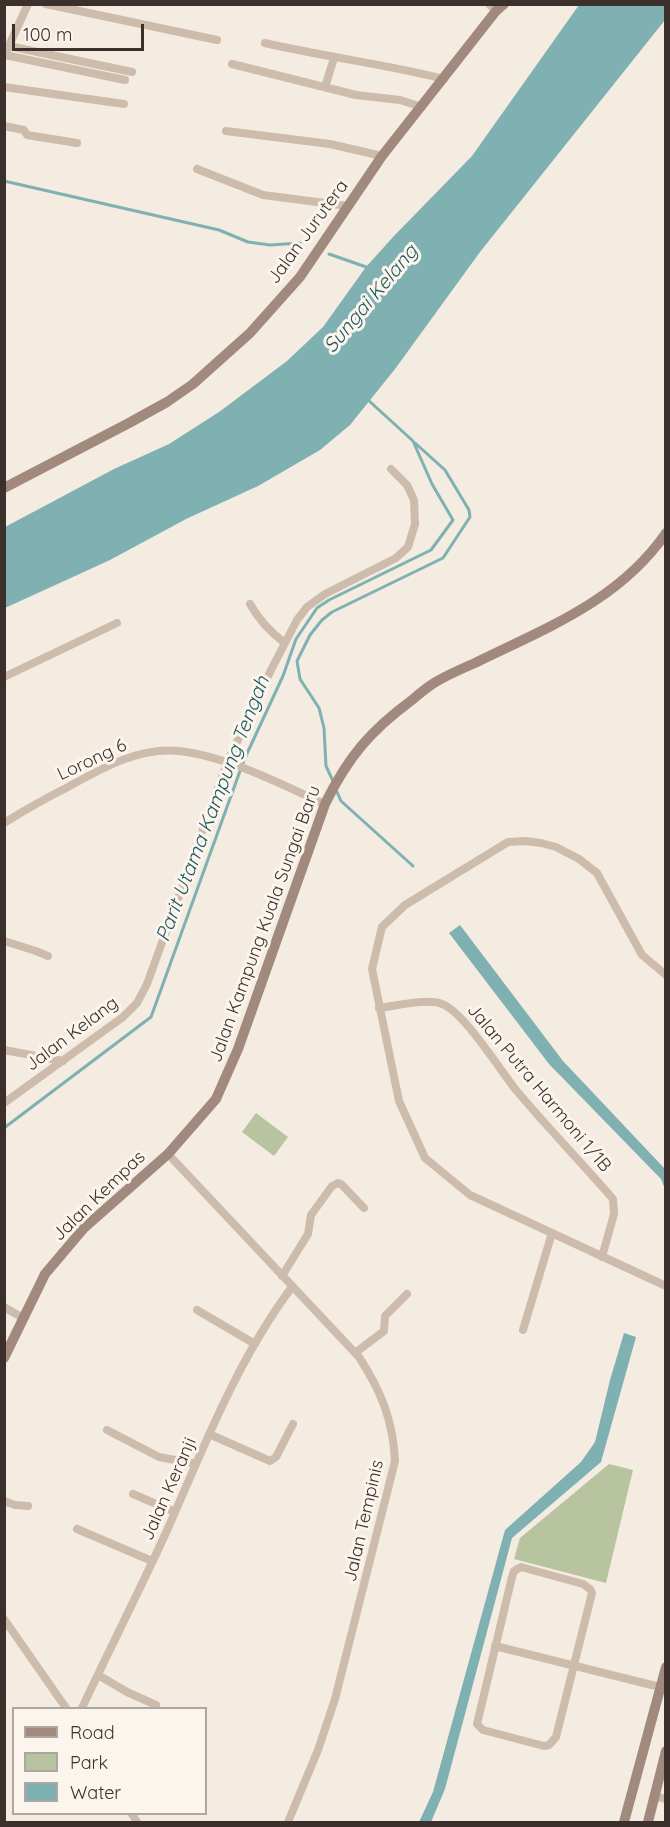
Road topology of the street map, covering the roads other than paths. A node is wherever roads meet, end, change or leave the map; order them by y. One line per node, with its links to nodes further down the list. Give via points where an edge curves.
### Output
1 (28, 4): 6 (street)
2 (46, 4): 4 (street)
3 (496, 7): 11 (street, Jalan Jurutera)
4 (217, 40)
5 (265, 43): 8 (street)
6 (9, 46): 7 (street); 10 (street)
7 (5, 56): 12 (street)
8 (334, 58): 11 (street); 14 (street)
9 (232, 64): 14 (street)
10 (132, 72)
11 (444, 79): 16 (street, Jalan Jurutera)
12 (124, 80)
13 (4, 87): 15 (street)
14 (325, 87): 16 (street)
15 (124, 105)
16 (422, 107): 20 (street, Jalan Jurutera)
17 (4, 126): 19 (street, via 24,130 27,135)
18 (226, 131): 20 (street, via 330,144)
19 (77, 142)
20 (382, 156): 22 (street, Jalan Jurutera)
21 (197, 169): 22 (street, via 262,195)
22 (348, 206): 24 (street, Jalan Jurutera, via 300,277 250,333 193,384 129,423)
23 (391, 469): 28 (street, Jalan Kelang, via 414,500 415,524 408,547 396,558 324,594 307,607)
24 (4, 488)
25 (664, 539): 31 (street, Jalan Kampung Kuala Sungai Baru, via 598,600 426,689 373,731 349,761)
26 (250, 604): 28 (street, via 270,633)
27 (117, 623): 29 (street)
28 (285, 643): 30 (street, Jalan Kelang)
29 (4, 676)
30 (231, 764): 31 (street, Lorong 6); 32 (street, Lorong 6, via 177,751 135,756 105,767); 38 (street, Jalan Kelang, via 137,1003)
31 (325, 804): 40 (street, Jalan Kampung Kuala Sungai Baru, via 240,1043 216,1099)
32 (4, 823)
33 (4, 941): 34 (street)
34 (48, 956)
35 (666, 975): 36 (street, via 642,955 597,873 579,859 542,843 508,842 405,904 382,927 372,969)
36 (379, 1008): 42 (street, via 399,1101 425,1158 470,1195); 43 (street, Jalan Putra Harmoni 1/1B, via 441,1003 453,1010 516,1090 613,1199 614,1214)
37 (4, 1050): 38 (street)
38 (63, 1061): 39 (street, Jalan Kelang)
39 (4, 1103)
40 (168, 1154): 44 (street, Jalan Tempinis); 50 (street, Jalan Kempas, via 84,1228 45,1274)
41 (364, 1208): 44 (street, via 341,1184 332,1186 311,1215 308,1234)
42 (552, 1233): 43 (street); 51 (street)
43 (603, 1257): 45 (street)
44 (282, 1276): 46 (street, Jalan Tempinis)
45 (666, 1286)
46 (292, 1287): 53 (street, Jalan Keranji); 54 (street, Jalan Tempinis)
47 (407, 1294): 54 (street, via 386,1316 384,1331)
48 (4, 1307): 50 (street)
49 (196, 1310): 53 (street)
50 (23, 1318): 52 (street, Jalan Kempas)
51 (523, 1330)
52 (8, 1340): 55 (street, Jalan Kempas)
53 (255, 1344): 58 (street, Jalan Keranji)
54 (355, 1353): 77 (street, Jalan Tempinis, via 381,1397 392,1429 395,1461 335,1699)
55 (4, 1358)
56 (293, 1424): 58 (street, via 270,1461)
57 (107, 1430): 59 (street, via 159,1457)
58 (209, 1434): 59 (street, Jalan Keranji)
59 (196, 1464): 63 (street, Jalan Keranji)
60 (133, 1494): 63 (street)
61 (4, 1501): 62 (street)
62 (28, 1506)
63 (175, 1512): 65 (street, Jalan Keranji)
64 (77, 1529): 65 (street)
65 (152, 1561): 70 (street, Jalan Keranji)
66 (4, 1619): 73 (street)
67 (495, 1646): 68 (street); 68 (street, via 512,1577 521,1567 590,1589); 68 (street, via 477,1724 483,1730 544,1746 556,1737)
68 (574, 1666): 71 (street)
69 (666, 1667): 71 (street)
70 (98, 1675): 72 (street); 74 (street, Jalan Keranji)
71 (663, 1688): 78 (street)
72 (156, 1705)
73 (65, 1707)
74 (82, 1707)
75 (666, 1751): 76 (street)
76 (660, 1798): 79 (street)
77 (288, 1822)
78 (624, 1822)
79 (648, 1822)

